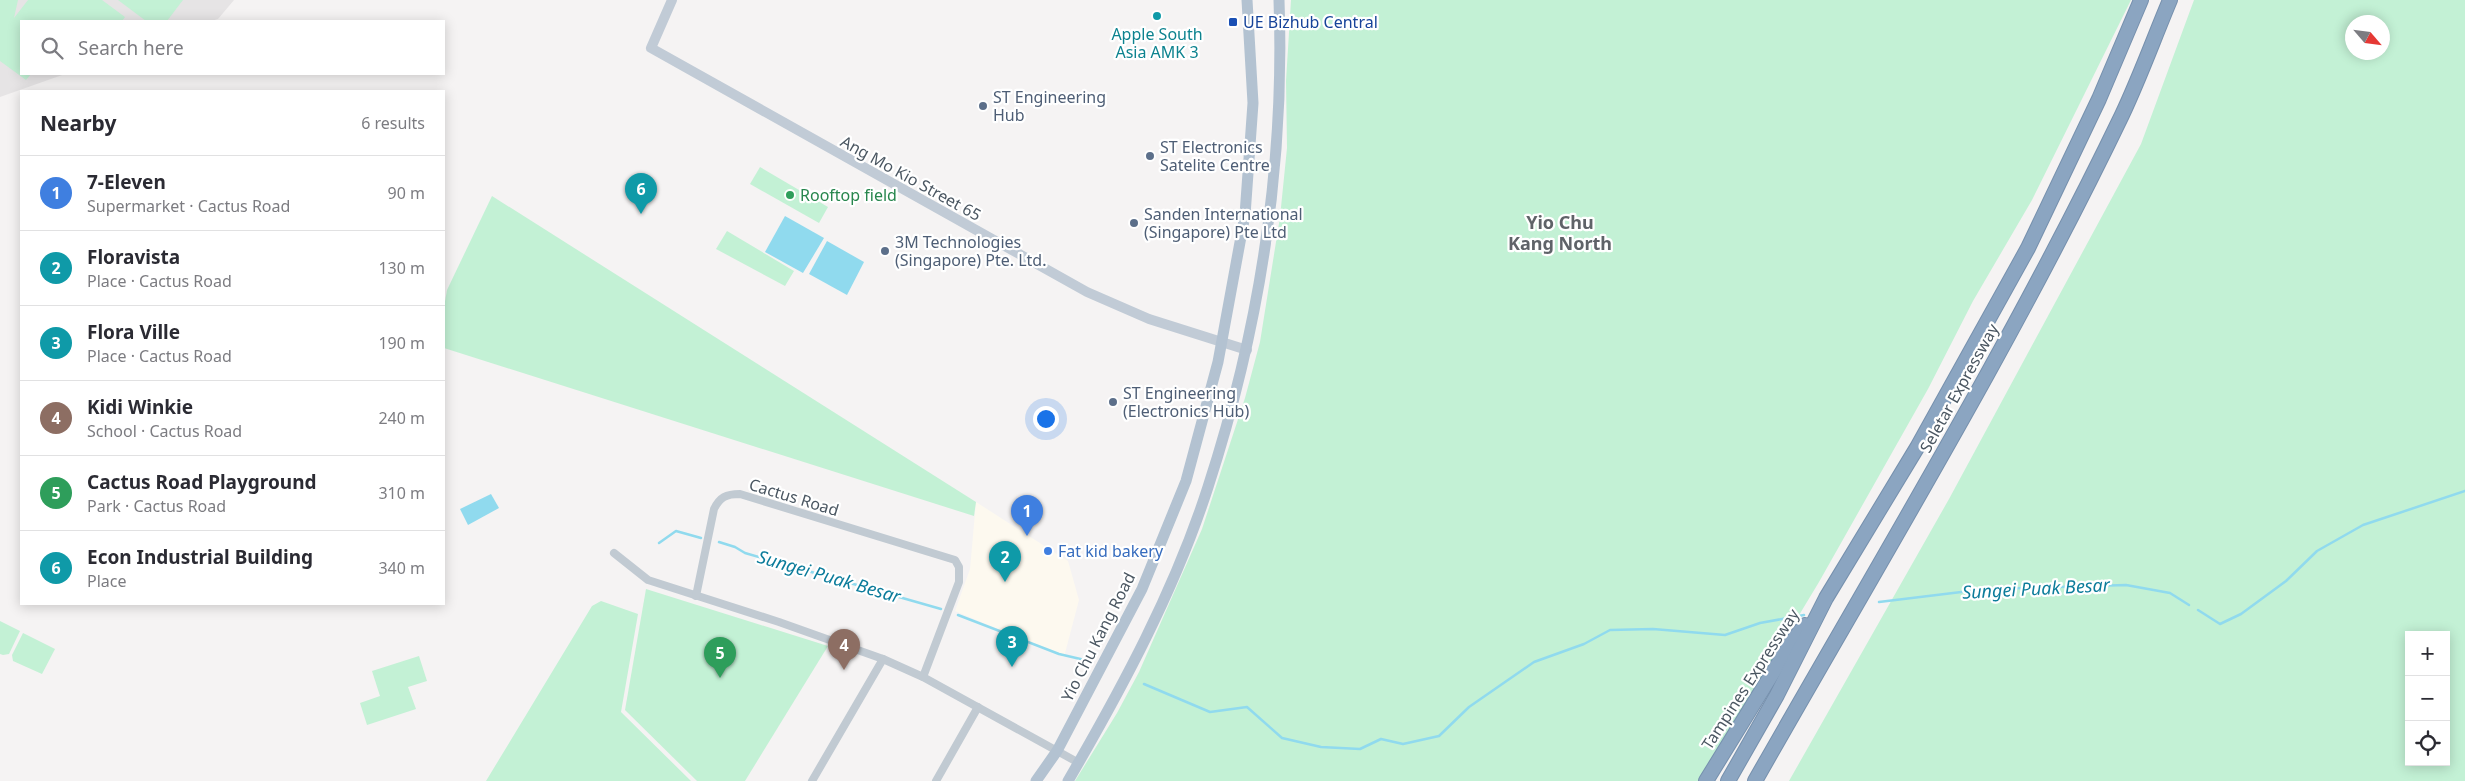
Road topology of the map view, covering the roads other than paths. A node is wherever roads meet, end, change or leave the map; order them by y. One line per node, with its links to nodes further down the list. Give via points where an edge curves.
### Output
1 (672, 0): 6 (street, Ang Mo Kio Street 65, via 651,48 1087,292 1148,319)
2 (1247, 0): 6 (main road, Yio Chu Kang Road, via 1253,103 1247,196)
3 (1279, 0): 7 (main road, via 1278,122 1268,234)
4 (2141, 0): 10 (highway, Seletar Expressway, via 2099,99 2028,248 1918,446)
5 (2170, 0): 22 (highway, Seletar Expressway, via 2123,113 2050,261 1985,381)
6 (1222, 343): 7 (street, Ang Mo Kio Street 65); 14 (main road, Yio Chu Kang Road, via 1186,481 1142,588)
7 (1247, 350): 15 (main road, via 1208,488 1173,576)
8 (614, 553): 9 (street, via 648,580)
9 (696, 596): 11 (street); 12 (street, Cactus Road, via 714,510 720,498 730,494 740,494 955,560 959,567 959,582)
10 (1826, 598): 20 (highway, Tampines Expressway, via 1792,643); 21 (highway, Seletar Expressway, via 1777,695)
11 (883, 659): 12 (street); 16 (street)
12 (923, 677): 13 (street)
13 (978, 707): 14 (street); 17 (street)
14 (1057, 751): 15 (street); 18 (main road, Yio Chu Kang Road)
15 (1079, 763): 19 (main road)
16 (812, 781)
17 (936, 781)
18 (1036, 781)
19 (1068, 781)
20 (1706, 781)
21 (1728, 781)
22 (1754, 781)

